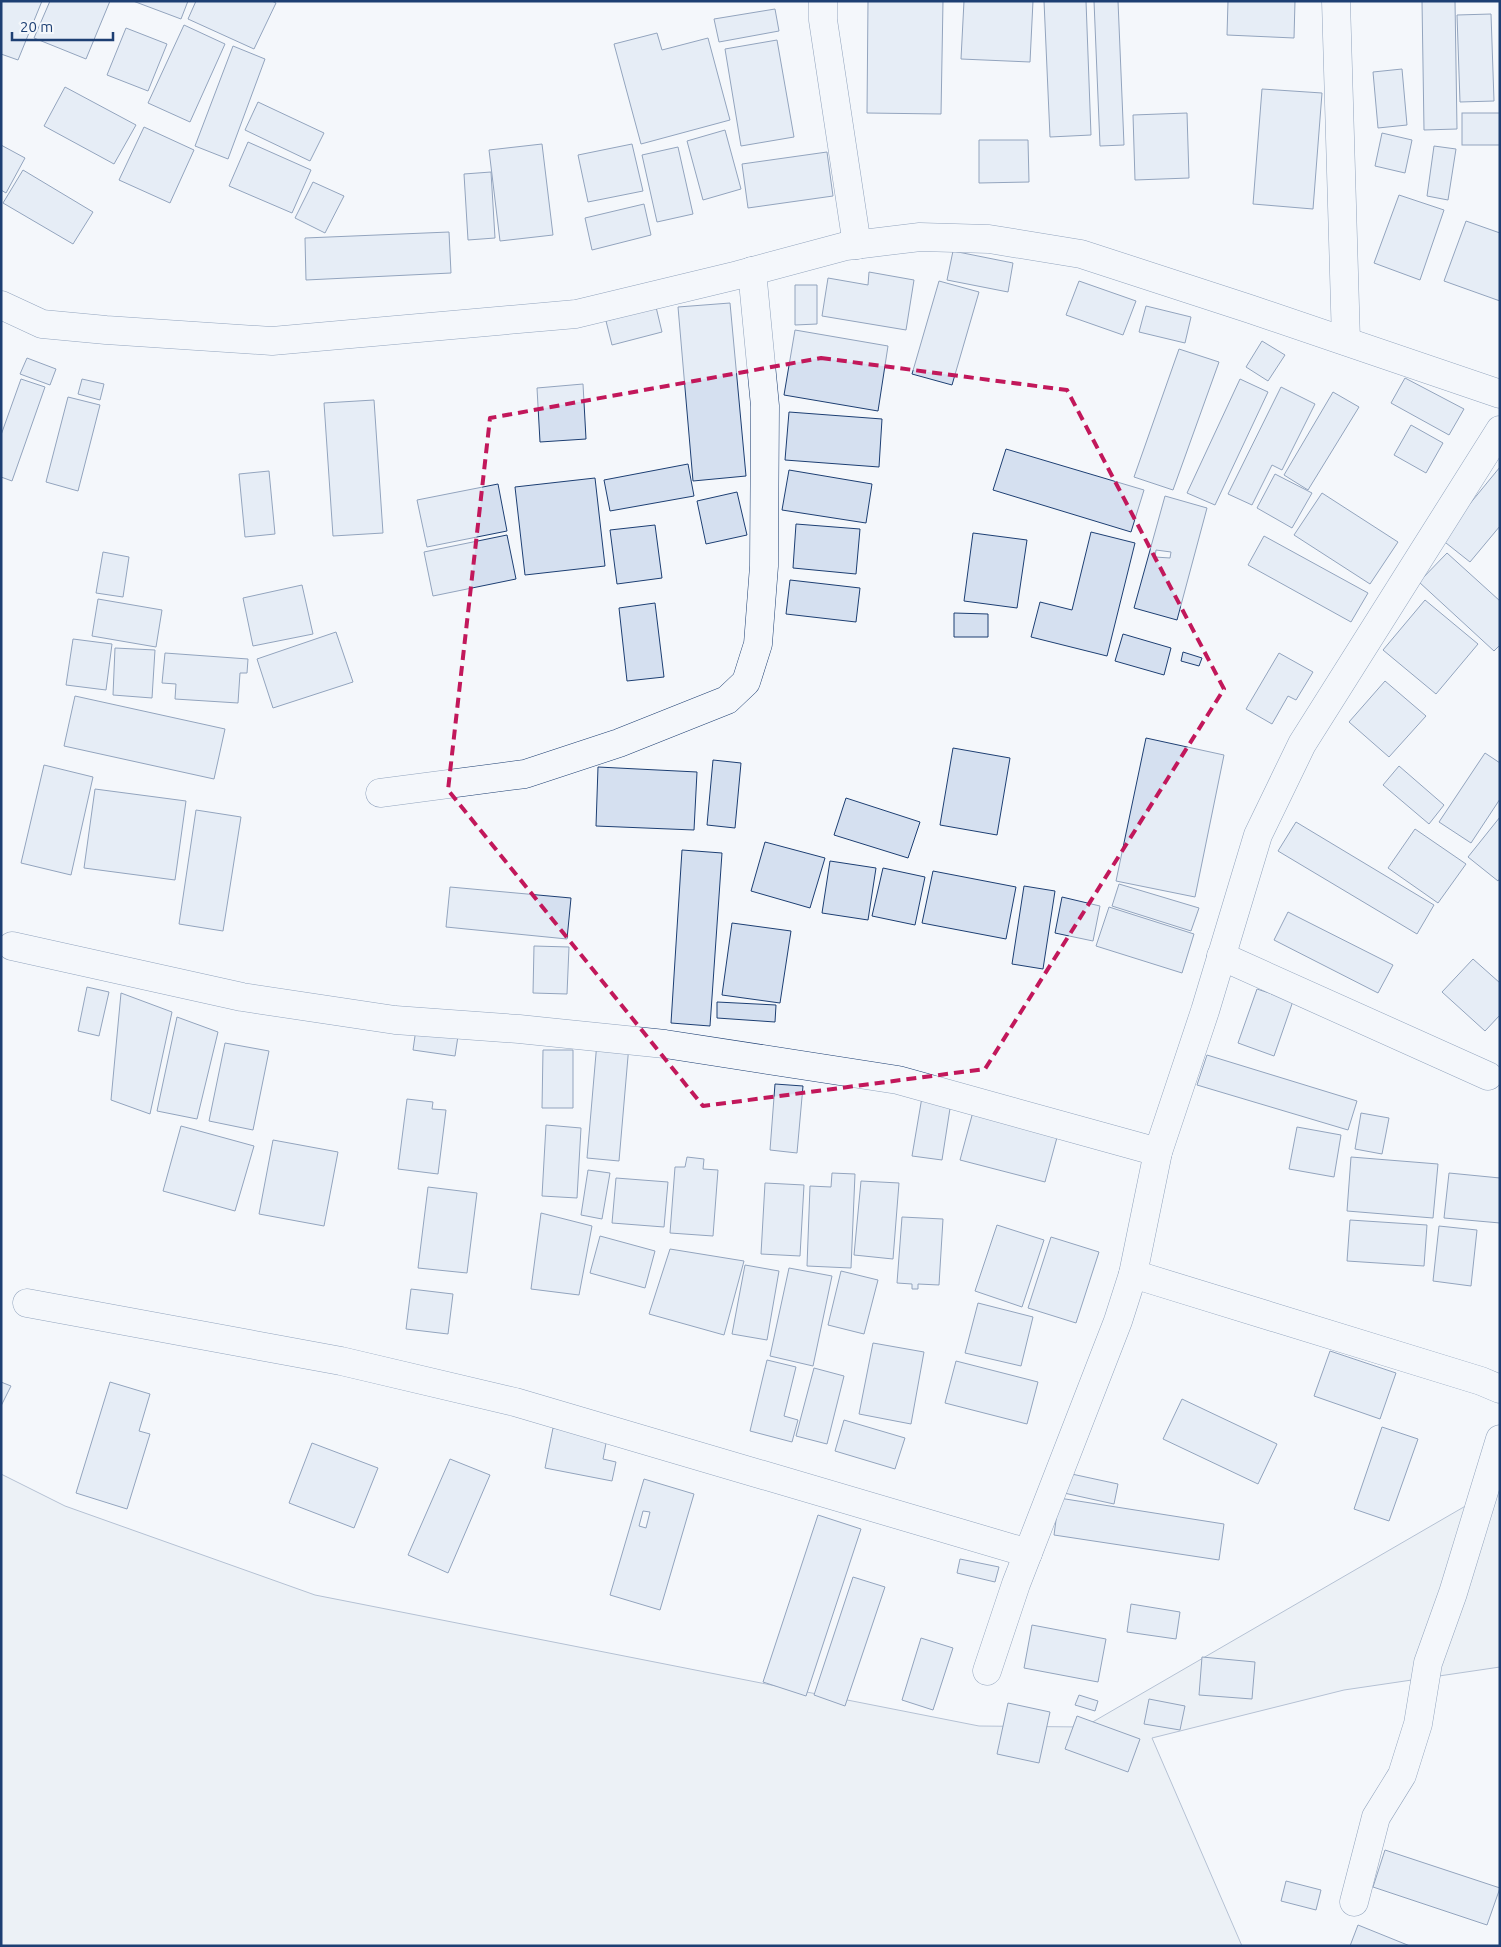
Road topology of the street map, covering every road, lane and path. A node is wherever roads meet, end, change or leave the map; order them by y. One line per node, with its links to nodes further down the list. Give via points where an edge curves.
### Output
1 (823, 1): 3 (street, via 823,20)
2 (1336, 1): 6 (street)
3 (857, 245): 4 (street); 6 (street, via 920,237 989,239 1081,254)
4 (752, 271): 5 (street, via 576,314 272,341 42,324); 9 (street, via 765,406 764,566 758,644 746,682 727,700 619,743 525,774)
5 (1, 305)
6 (1346, 341): 7 (street)
7 (1500, 394)
8 (1500, 430): 11 (street, via 1302,744 1258,835)
9 (380, 793)
10 (12, 946): 13 (street, via 242,996 396,1020 665,1044 898,1080)
11 (1221, 956): 12 (street); 13 (street)
12 (1488, 1076)
13 (1158, 1152): 14 (street)
14 (1133, 1274): 16 (street); 18 (street, via 1118,1321)
15 (27, 1303): 18 (street, via 341,1361 515,1402)
16 (1500, 1388)
17 (1500, 1439): 20 (street, via 1428,1663 1418,1724 1402,1775 1376,1817)
18 (1028, 1553): 19 (street)
19 (987, 1671)
20 (1354, 1902)

